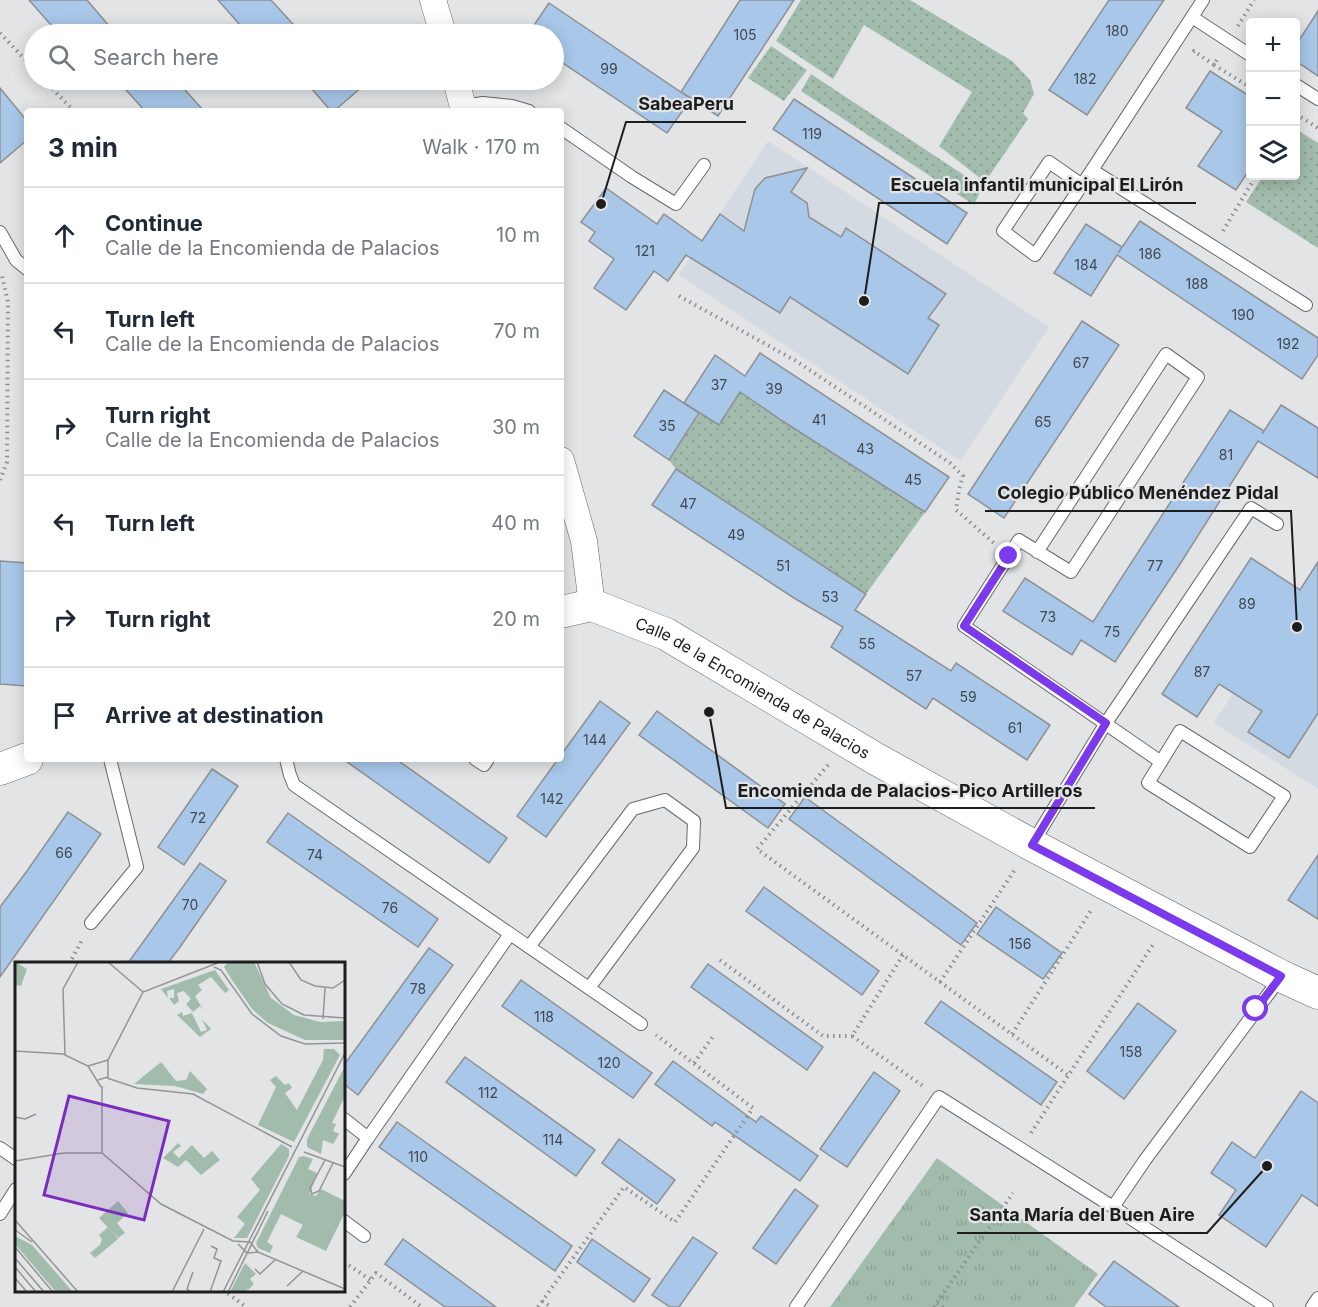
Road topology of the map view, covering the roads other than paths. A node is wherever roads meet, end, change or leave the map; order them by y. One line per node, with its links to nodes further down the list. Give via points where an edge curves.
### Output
1 (433, 0): 4 (street)
2 (1203, 0): 3 (lane)
3 (1192, 17): 5 (lane); 14 (lane)
4 (440, 24)
5 (1246, 52)
6 (1300, 88): 8 (lane)
7 (459, 90): 9 (street)
8 (1318, 99)
9 (464, 108)
10 (468, 108): 11 (lane, via 483,104)
11 (519, 108)
12 (564, 130): 13 (lane, via 676,204)
13 (704, 165)
14 (1092, 170): 15 (lane); 18 (lane)
15 (1082, 185): 15 (lane, via 1049,162 1003,231 1035,255)
16 (0, 232): 17 (lane)
17 (24, 267)
18 (1306, 305)
19 (564, 475): 22 (street, via 584,541)
20 (1277, 524): 24 (lane, via 1251,508)
21 (1037, 552): 21 (lane, via 1071,572 1198,377 1166,354); 24 (lane, via 1019,540 964,626)
22 (592, 605): 23 (street); 30 (street, Calle de la Encomienda de Palacios, via 666,634 847,742)
23 (564, 611)
24 (1106, 723): 28 (lane); 30 (lane)
25 (24, 760): 29 (street)
26 (111, 762): 31 (lane, via 137,867)
27 (287, 762): 32 (lane, via 294,785)
28 (1161, 762): 28 (lane, via 1148,783 1250,847 1284,796 1180,731)
29 (0, 769)
30 (1032, 845): 34 (street, Calle de la Encomienda de Palacios)
31 (91, 923)
32 (510, 934): 33 (lane); 39 (lane)
33 (529, 947): 35 (lane); 35 (lane, via 633,808 665,800 694,821 693,848)
34 (1281, 976): 36 (street, Calle de la Encomienda de Palacios); 44 (lane)
35 (589, 988): 37 (lane)
36 (1318, 993)
37 (641, 1024)
38 (345, 1120): 39 (lane)
39 (368, 1138): 42 (lane)
40 (0, 1148): 41 (lane)
41 (15, 1158)
42 (345, 1172)
43 (15, 1191): 45 (lane)
44 (1113, 1208): 49 (lane, via 939,1097); 50 (lane)
45 (0, 1214)
46 (345, 1222): 47 (lane)
47 (364, 1236)
48 (1318, 1298): 51 (lane)
49 (796, 1307)
50 (1267, 1307)
51 (1312, 1307)

